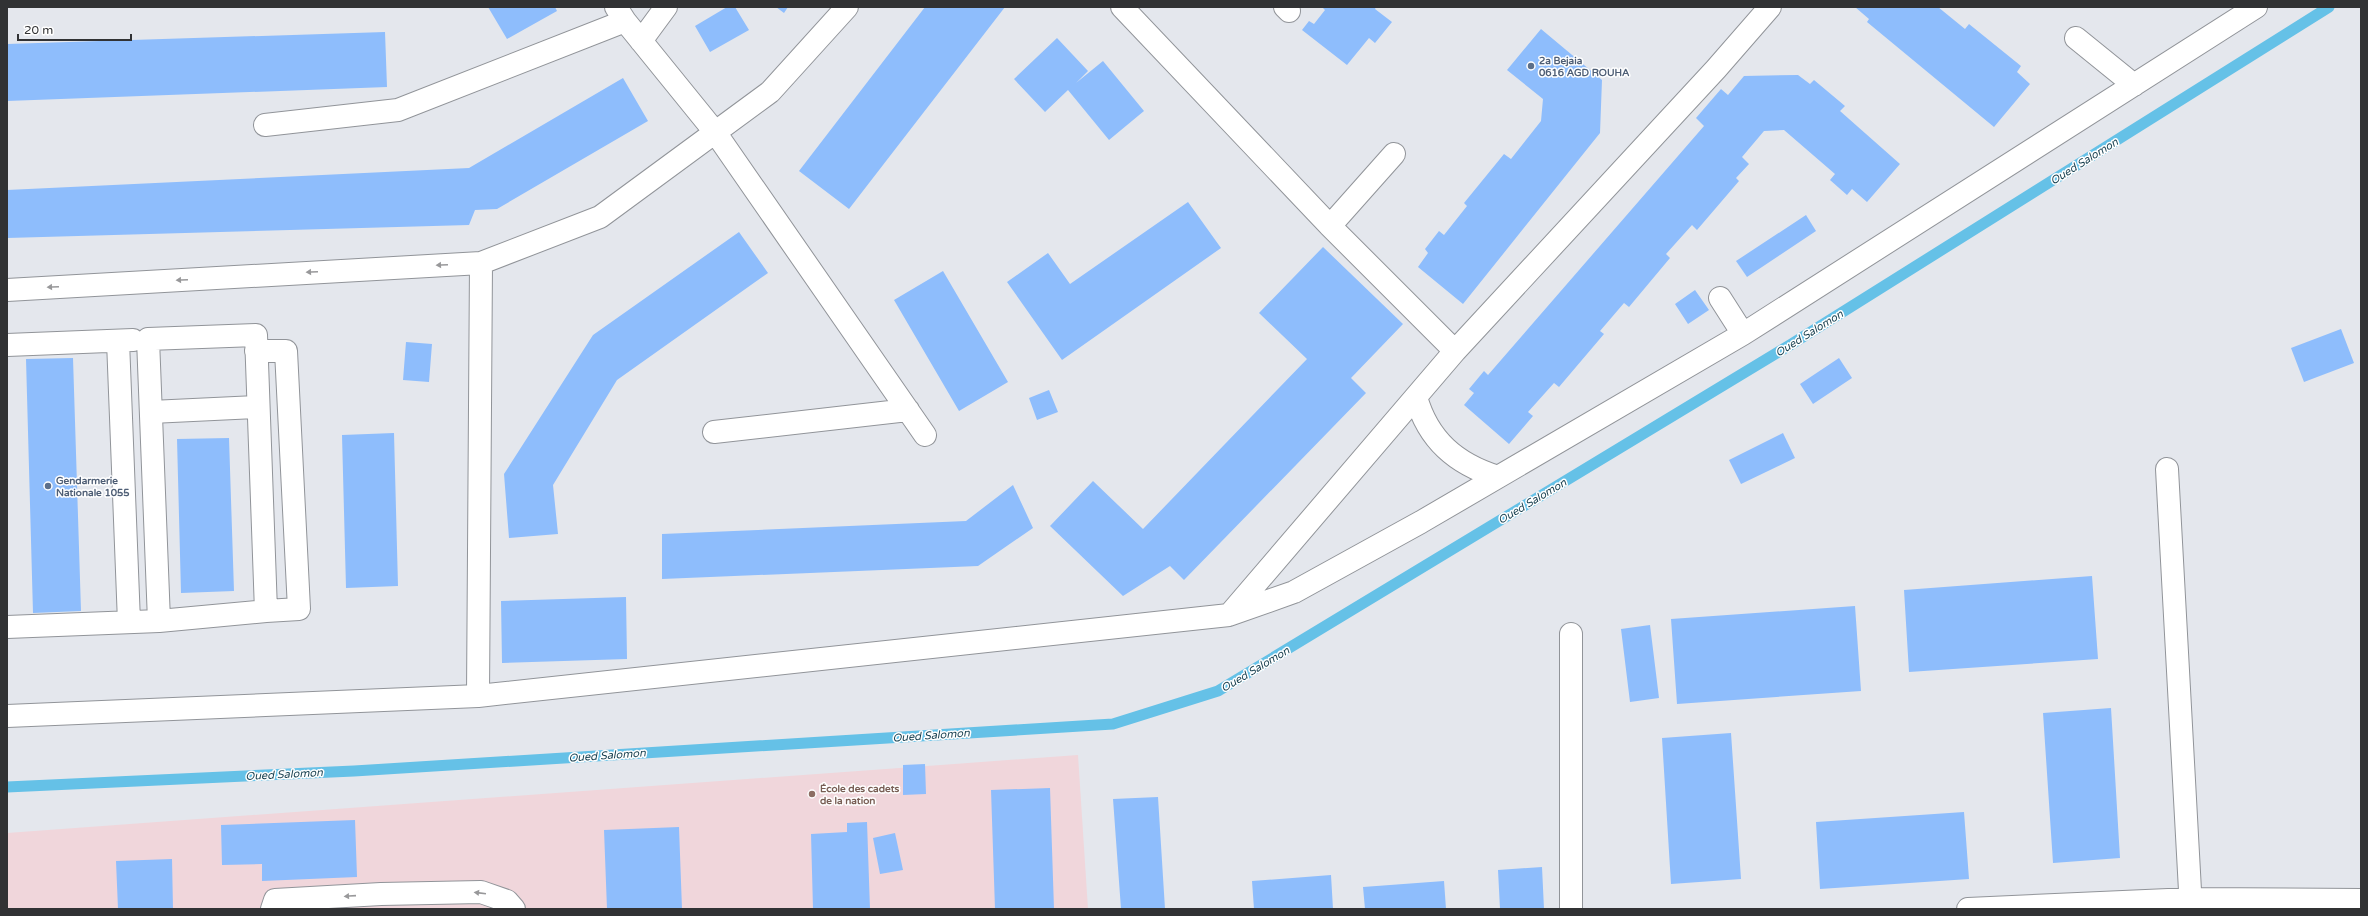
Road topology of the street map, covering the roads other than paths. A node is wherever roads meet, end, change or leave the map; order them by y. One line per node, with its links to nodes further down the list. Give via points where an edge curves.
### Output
1 (666, 7): 8 (street)
2 (847, 7): 11 (street, via 770,92)
3 (1122, 7): 13 (street)
4 (1770, 7): 22 (street, via 1711,75)
5 (2254, 8): 9 (street)
6 (621, 14): 8 (street); 10 (street, via 398,110)
7 (2076, 38): 9 (street)
8 (641, 40): 11 (street)
9 (2134, 85): 17 (street)
10 (265, 125)
11 (715, 132): 14 (street, via 600,217); 25 (street)
12 (1394, 154): 13 (street)
13 (1330, 226): 22 (street)
14 (481, 263): 15 (street, one-way to 15); 37 (street)
15 (7, 290)
16 (1720, 298): 17 (street)
17 (1743, 334): 30 (street)
18 (148, 340): 19 (street); 21 (street, via 256,335); 26 (street)
19 (118, 341): 20 (street); 34 (street)
20 (7, 345)
21 (256, 351): 24 (street); 31 (street, via 286,350 299,609)
22 (1455, 351): 23 (street)
23 (1416, 398): 30 (street, via 1427,425 1445,449 1470,466); 32 (street)
24 (258, 407): 26 (street); 31 (street)
25 (908, 410): 27 (street); 28 (street)
26 (151, 412): 33 (street)
27 (714, 432)
28 (925, 435)
29 (2167, 469): 40 (street)
30 (1498, 477): 32 (street, via 1294,592)
31 (266, 611): 33 (street)
32 (1229, 615): 37 (street)
33 (159, 621): 34 (street)
34 (129, 622): 35 (street)
35 (7, 627)
36 (1571, 634): 43 (street)
37 (478, 696): 38 (street)
38 (7, 716)
39 (2361, 900): 40 (street)
40 (2191, 904): 44 (street)
41 (272, 909): 42 (street, one-way to 41, via 508,901 481,892 275,900)
42 (514, 909)
43 (1571, 909)
44 (1968, 909)

